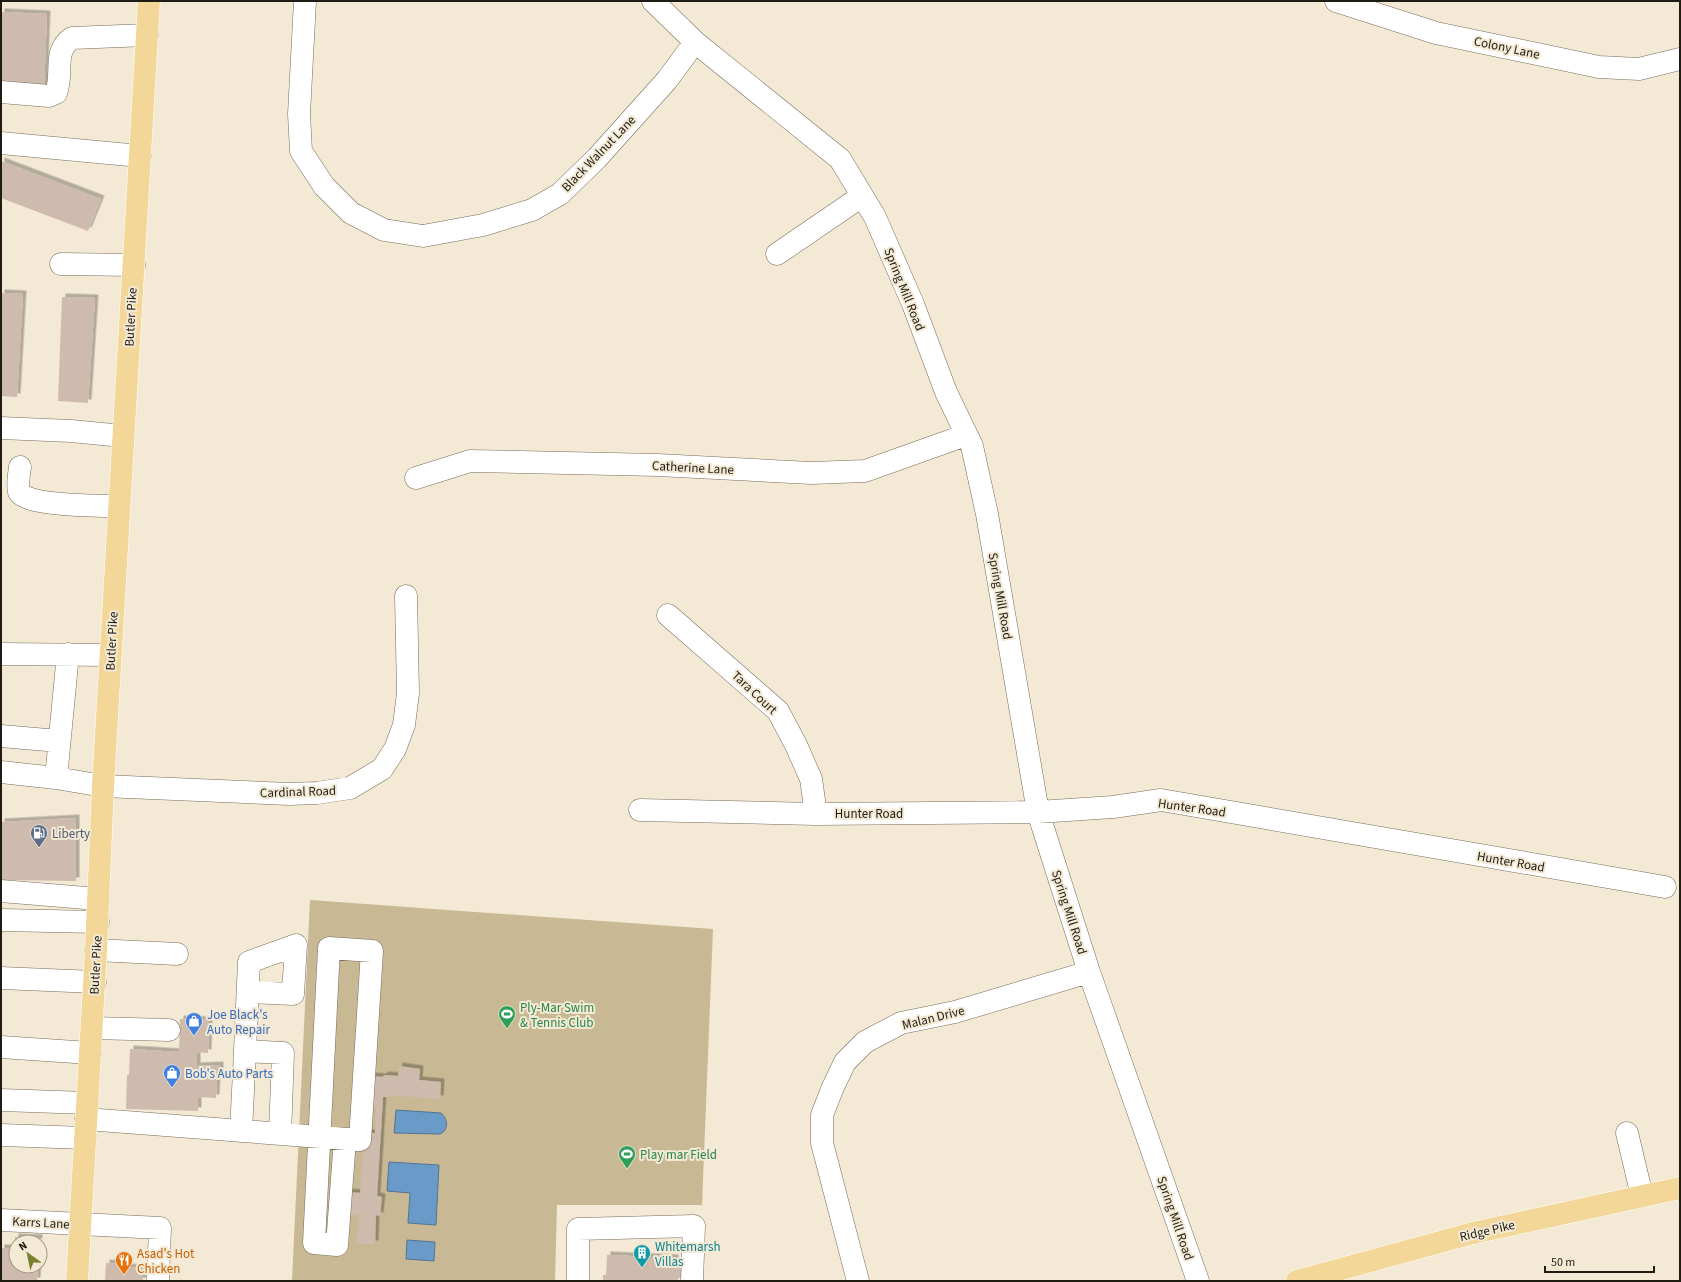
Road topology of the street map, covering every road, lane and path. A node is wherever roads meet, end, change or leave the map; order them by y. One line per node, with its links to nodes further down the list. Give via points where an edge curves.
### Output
1 (149, 1): 5 (main road, Butler Pike)
2 (305, 1): 6 (street, Black Walnut Lane, via 299,114 301,151 324,186 351,213 384,230 423,236 483,225 532,210 560,194 667,80)
3 (653, 1): 6 (street, Spring Mill Road)
4 (1336, 1): 7 (street, Colony Lane, via 1436,33 1599,67 1639,70)
5 (147, 36): 8 (street, via 72,38 65,43 60,53 59,84 56,93 48,96); 10 (main road, Butler Pike)
6 (695, 42): 11 (street, Spring Mill Road, via 840,159)
7 (1680, 59)
8 (1, 92)
9 (1, 143): 10 (street)
10 (140, 156): 14 (main road, Butler Pike)
11 (862, 196): 12 (street); 16 (street, Spring Mill Road, via 875,217 913,304 946,392)
12 (777, 254)
13 (61, 264): 14 (street)
14 (134, 265): 17 (main road, Butler Pike)
15 (1, 428): 17 (street)
16 (966, 435): 19 (street, Catherine Lane, via 865,471 811,473 658,465 470,461); 32 (street, Spring Mill Road, via 972,446 987,514)
17 (123, 436): 20 (main road, Butler Pike)
18 (20, 467): 20 (street, via 19,491 22,496 32,500 79,506)
19 (416, 478)
20 (119, 506): 25 (main road, Butler Pike)
21 (406, 596): 30 (street, Cardinal Road, via 408,693 404,724 395,749 382,769 350,788 317,793)
22 (668, 615): 33 (street, Tara Court, via 778,711 811,779)
23 (1, 654): 24 (street)
24 (68, 654): 25 (street); 27 (street)
25 (110, 654): 30 (main road, Butler Pike)
26 (1, 736): 27 (street)
27 (59, 741): 29 (street)
28 (1, 772): 29 (street, Cardinal Road)
29 (56, 778): 30 (street, Cardinal Road)
30 (103, 786): 36 (main road, Butler Pike)
31 (640, 810): 33 (street, Hunter Road)
32 (1038, 812): 33 (street, Hunter Road); 34 (street, Hunter Road, via 1113,807 1161,800); 41 (street, Spring Mill Road)
33 (816, 814)
34 (1665, 888)
35 (1, 891): 36 (street)
36 (98, 899): 38 (main road, Butler Pike)
37 (1, 920): 38 (street)
38 (98, 922): 39 (main road, Butler Pike)
39 (96, 950): 40 (street); 43 (main road, Butler Pike)
40 (177, 954)
41 (1089, 972): 66 (street, Malan Drive, via 955,1012 901,1023 865,1042 845,1062 822,1115 822,1143); 67 (street, Spring Mill Road)
42 (1, 978): 43 (street)
43 (95, 982): 45 (main road, Butler Pike)
44 (248, 992): 48 (street)
45 (92, 1028): 46 (street); 49 (main road, Butler Pike)
46 (169, 1030)
47 (1, 1047): 49 (street)
48 (245, 1051): 52 (street); 54 (street, via 283,1053)
49 (90, 1053): 51 (main road, Butler Pike)
50 (1, 1100): 51 (street)
51 (86, 1120): 52 (street); 55 (street); 61 (main road, Butler Pike)
52 (241, 1131): 54 (street)
53 (1627, 1133): 59 (street)
54 (280, 1134): 56 (street)
55 (1, 1135)
56 (319, 1137): 57 (street); 57 (street, via 314,1243 337,1245); 57 (street, via 329,948 372,951 360,1140)
57 (345, 1139)
58 (1680, 1188): 59 (main road, Ridge Pike)
59 (1642, 1196): 68 (main road, Ridge Pike, via 1473,1233)
60 (1, 1220): 61 (street, Karrs Lane)
61 (80, 1223): 62 (main road, Butler Pike); 63 (street, Karrs Lane, via 160,1228)
62 (77, 1281)
63 (158, 1281)
64 (578, 1281): 65 (street, via 578,1229 694,1226)
65 (692, 1281)
66 (858, 1281)
67 (1198, 1281)
68 (1297, 1281)

